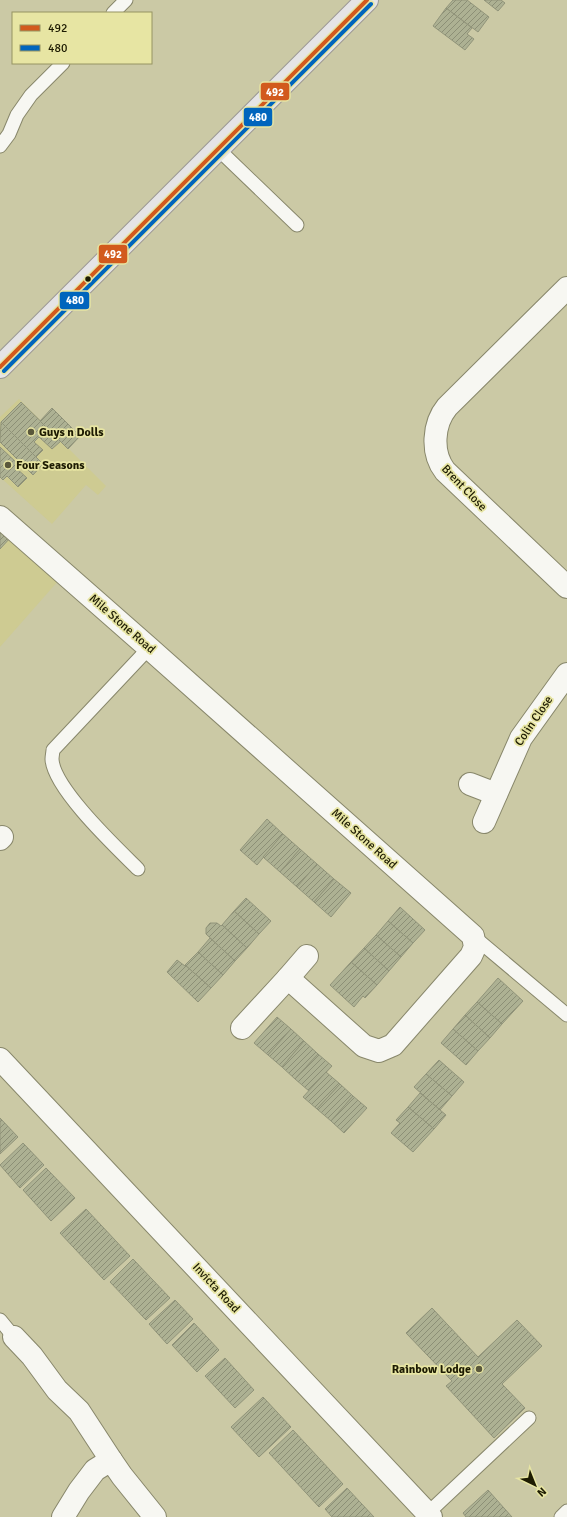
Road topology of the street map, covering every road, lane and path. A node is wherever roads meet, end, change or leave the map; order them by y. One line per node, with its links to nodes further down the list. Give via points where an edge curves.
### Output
1 (126, 0): 3 (lane)
2 (367, 0): 6 (main road)
3 (114, 12)
4 (62, 64): 5 (lane, via 31,95)
5 (0, 146)
6 (218, 149): 7 (lane); 9 (main road)
7 (297, 225)
8 (567, 288): 11 (street, Brent Close, via 447,407 438,422 436,439 437,456 445,471)
9 (0, 367)
10 (0, 517): 12 (street, Mile Stone Road)
11 (567, 587)
12 (149, 648): 17 (lane, via 53,750 52,760 59,780 80,809); 18 (street, Mile Stone Road)
13 (567, 674): 15 (street, Colin Close, via 522,738)
14 (470, 784): 15 (street)
15 (496, 794): 16 (street, Colin Close)
16 (484, 822)
17 (138, 869)
18 (473, 936): 20 (street, via 475,947 471,956 393,1045 379,1051 364,1046); 21 (lane)
19 (307, 956): 20 (street)
20 (288, 978): 22 (street)
21 (567, 1015)
22 (242, 1028)
23 (0, 1059): 29 (street, Invicta Road)
24 (0, 1320): 25 (lane)
25 (14, 1337): 27 (street, via 32,1356 57,1390 80,1411)
26 (529, 1418): 29 (lane, via 470,1468)
27 (111, 1460): 30 (street, via 95,1470); 31 (street)
28 (567, 1511): 32 (lane)
29 (429, 1515)
30 (63, 1517)
31 (155, 1517)
32 (561, 1517)

